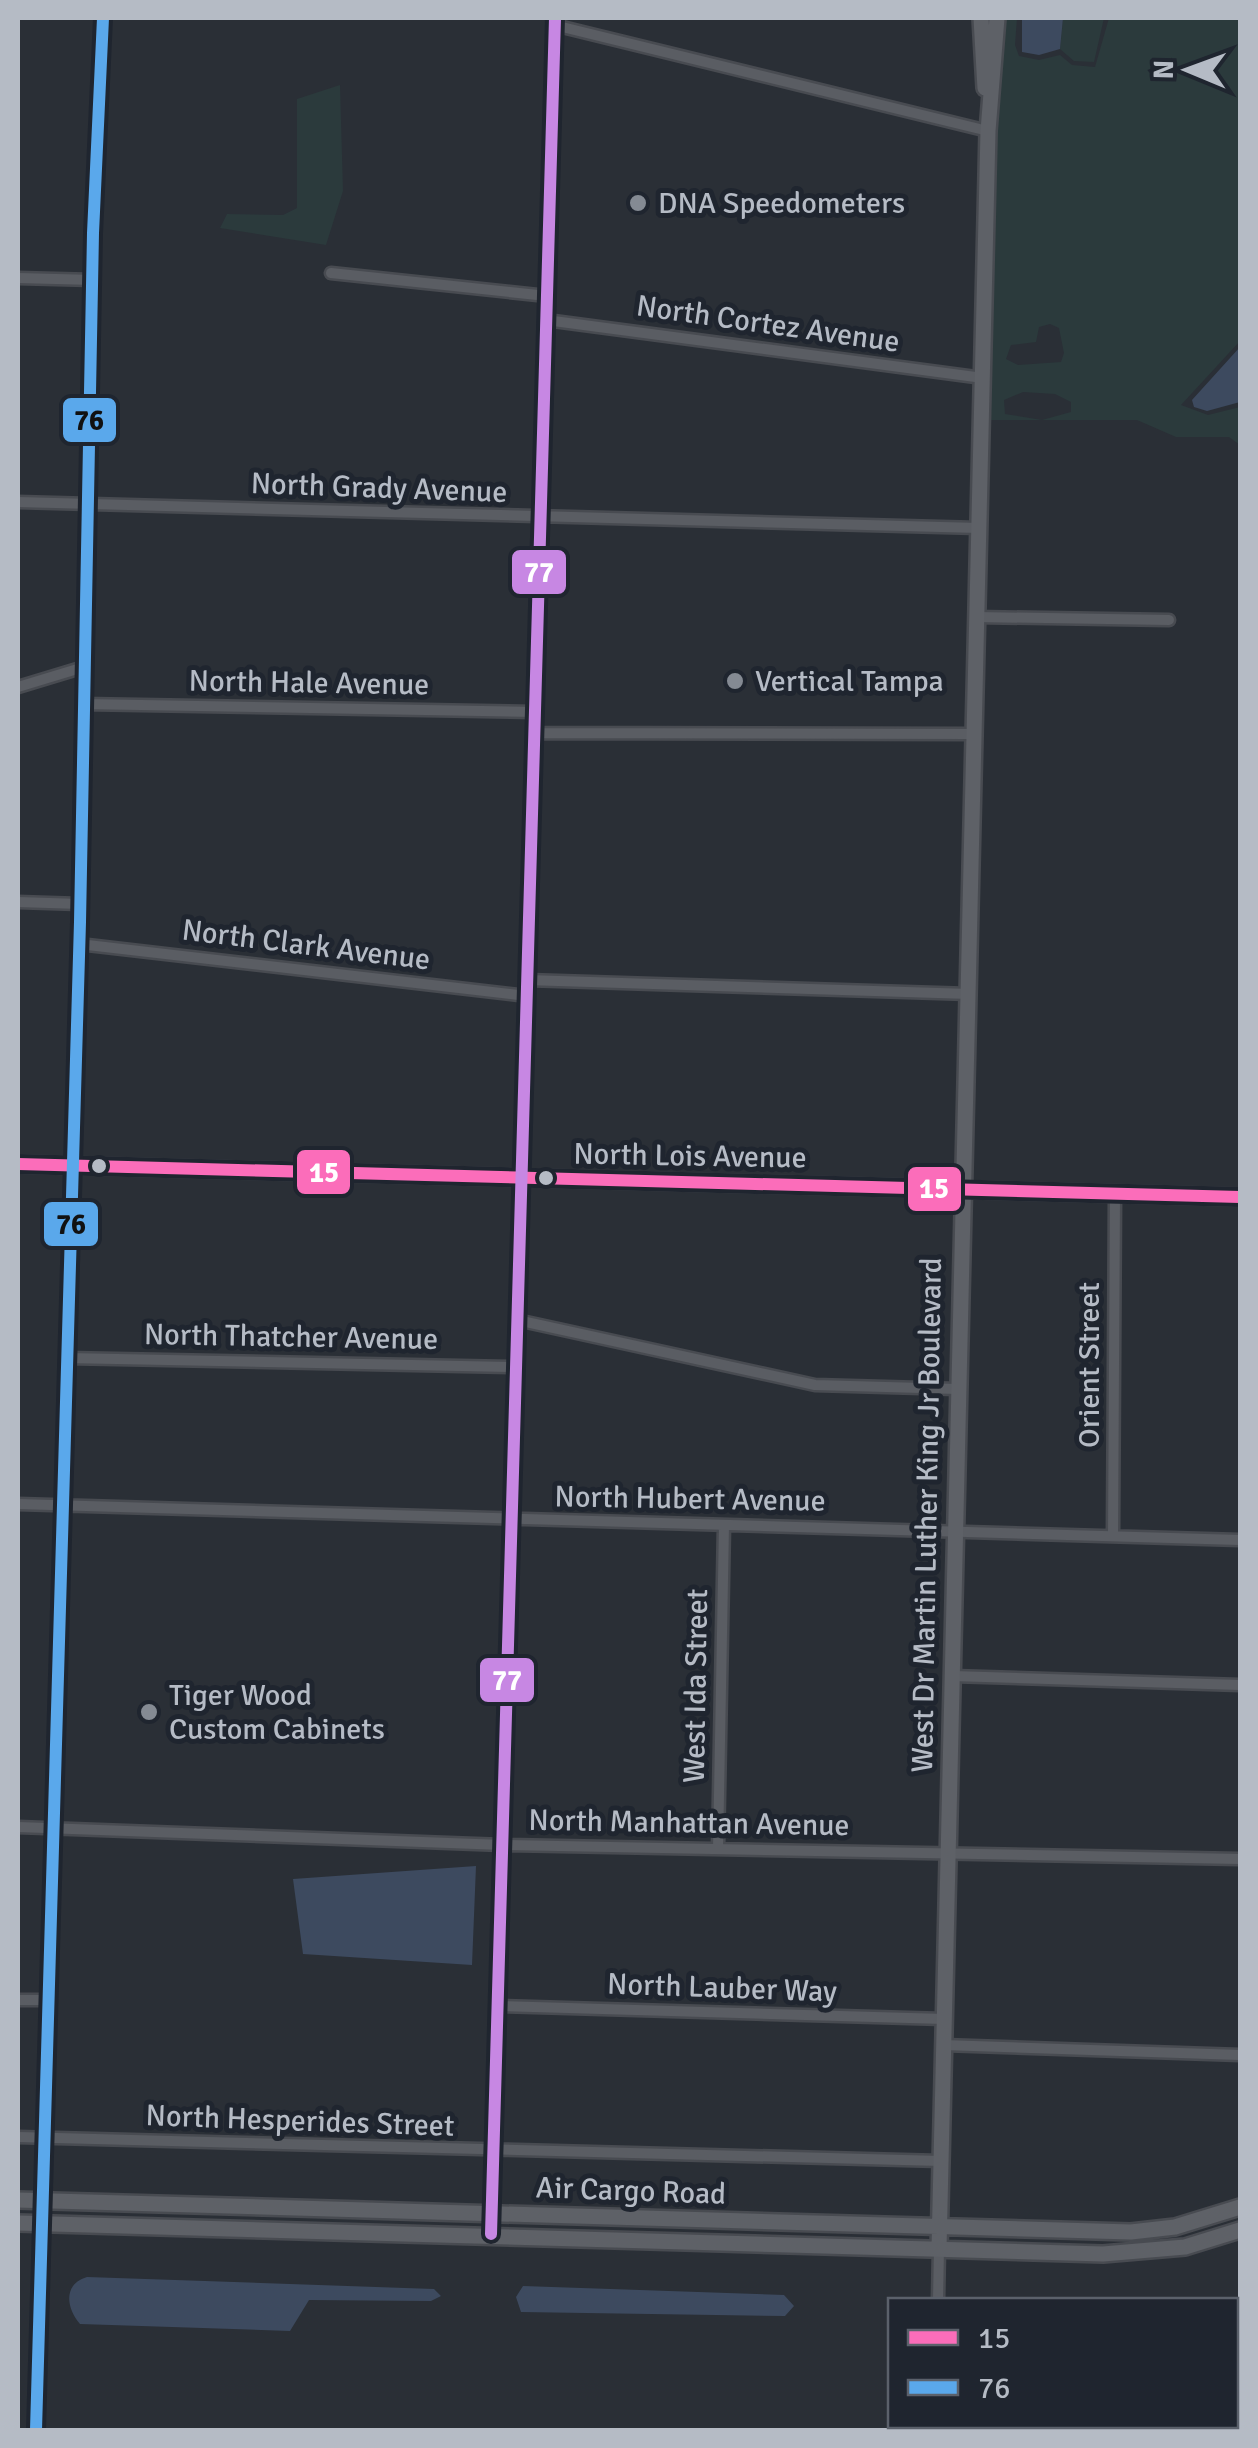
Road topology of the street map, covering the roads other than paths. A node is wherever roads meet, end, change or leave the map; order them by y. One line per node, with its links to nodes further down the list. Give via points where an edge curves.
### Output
1 (103, 18): 8 (street)
2 (980, 18): 5 (street, West Dr Martin Luther King Jr Boulevard)
3 (997, 18): 5 (street, West Dr Martin Luther King Jr Boulevard)
4 (554, 21): 5 (street); 9 (street)
5 (988, 131): 11 (street, West Dr Martin Luther King Jr Boulevard)
6 (331, 273): 9 (street)
7 (18, 278): 8 (street)
8 (94, 280): 13 (street)
9 (547, 296): 10 (street)
10 (546, 320): 11 (street, North Cortez Avenue); 14 (street)
11 (983, 378): 15 (street, West Dr Martin Luther King Jr Boulevard)
12 (18, 502): 13 (street, North Grady Avenue)
13 (88, 504): 14 (street, North Grady Avenue); 18 (street)
14 (540, 518): 15 (street, North Grady Avenue); 21 (street)
15 (979, 528): 16 (street, West Dr Martin Luther King Jr Boulevard)
16 (976, 617): 17 (street); 23 (street, West Dr Martin Luther King Jr Boulevard)
17 (1169, 620)
18 (84, 667): 19 (street); 20 (street)
19 (18, 688)
20 (83, 704): 21 (street, North Hale Avenue); 25 (street)
21 (535, 712): 22 (street)
22 (534, 733): 23 (street); 27 (street)
23 (973, 734): 28 (street, West Dr Martin Luther King Jr Boulevard)
24 (18, 902): 25 (street)
25 (80, 904): 26 (street)
26 (79, 944): 29 (street, North Clark Avenue); 31 (street)
27 (527, 980): 28 (street); 29 (street)
28 (970, 994): 33 (street, West Dr Martin Luther King Jr Boulevard)
29 (526, 996): 32 (street)
30 (18, 1164): 31 (street, North Lois Avenue)
31 (70, 1166): 32 (street, North Lois Avenue); 37 (street)
32 (521, 1179): 33 (street, North Lois Avenue); 36 (street)
33 (961, 1191): 34 (street, North Lois Avenue); 39 (street, West Dr Martin Luther King Jr Boulevard)
34 (1115, 1194): 35 (street, North Lois Avenue); 45 (street, Orient Street)
35 (1240, 1197)
36 (517, 1320): 38 (street); 39 (street, via 815,1385)
37 (66, 1358): 38 (street, North Thatcher Avenue); 41 (street)
38 (515, 1366): 42 (street)
39 (957, 1389): 44 (street, West Dr Martin Luther King Jr Boulevard)
40 (18, 1504): 41 (street, North Hubert Avenue)
41 (62, 1505): 42 (street, North Hubert Avenue); 50 (street)
42 (512, 1519): 43 (street, North Hubert Avenue); 51 (street)
43 (724, 1525): 44 (street, North Hubert Avenue); 52 (street, West Ida Street)
44 (954, 1530): 45 (street, North Hubert Avenue); 47 (street, West Dr Martin Luther King Jr Boulevard)
45 (1112, 1536): 46 (street, North Hubert Avenue)
46 (1240, 1540)
47 (952, 1676): 48 (street); 53 (street, West Dr Martin Luther King Jr Boulevard)
48 (1240, 1685)
49 (18, 1827): 50 (street, North Manhattan Avenue)
50 (52, 1828): 51 (street, North Manhattan Avenue); 56 (street)
51 (502, 1845): 52 (street, North Manhattan Avenue); 57 (street)
52 (718, 1849): 53 (street, North Manhattan Avenue)
53 (948, 1853): 54 (street, North Manhattan Avenue); 58 (street, West Dr Martin Luther King Jr Boulevard)
54 (1240, 1859)
55 (18, 2000): 56 (street)
56 (47, 2000): 62 (street)
57 (498, 2006): 58 (street, North Lauber Way); 63 (street)
58 (944, 2019): 59 (street, West Dr Martin Luther King Jr Boulevard)
59 (943, 2046): 60 (street); 64 (street, West Dr Martin Luther King Jr Boulevard)
60 (1240, 2055)
61 (18, 2137): 62 (street, North Hesperides Street)
62 (44, 2138): 63 (street, North Hesperides Street); 66 (street)
63 (494, 2152): 64 (street, North Hesperides Street); 68 (street)
64 (942, 2160): 71 (street, West Dr Martin Luther King Jr Boulevard)
65 (18, 2200): 66 (street, Air Cargo Road)
66 (42, 2201): 68 (street, Air Cargo Road); 70 (street)
67 (1240, 2207): 71 (street, Air Cargo Road, via 1143,2231)
68 (492, 2215): 71 (street, Air Cargo Road); 73 (street)
69 (18, 2223): 70 (street, Air Cargo Road)
70 (42, 2224): 73 (street, Air Cargo Road); 76 (street)
71 (940, 2228): 74 (street, West Dr Martin Luther King Jr Boulevard)
72 (1240, 2230): 74 (street, Air Cargo Road, via 1144,2253)
73 (492, 2234): 74 (street, Air Cargo Road)
74 (940, 2249): 75 (street, West Dr Martin Luther King Jr Boulevard)
75 (938, 2298)
76 (36, 2430)

